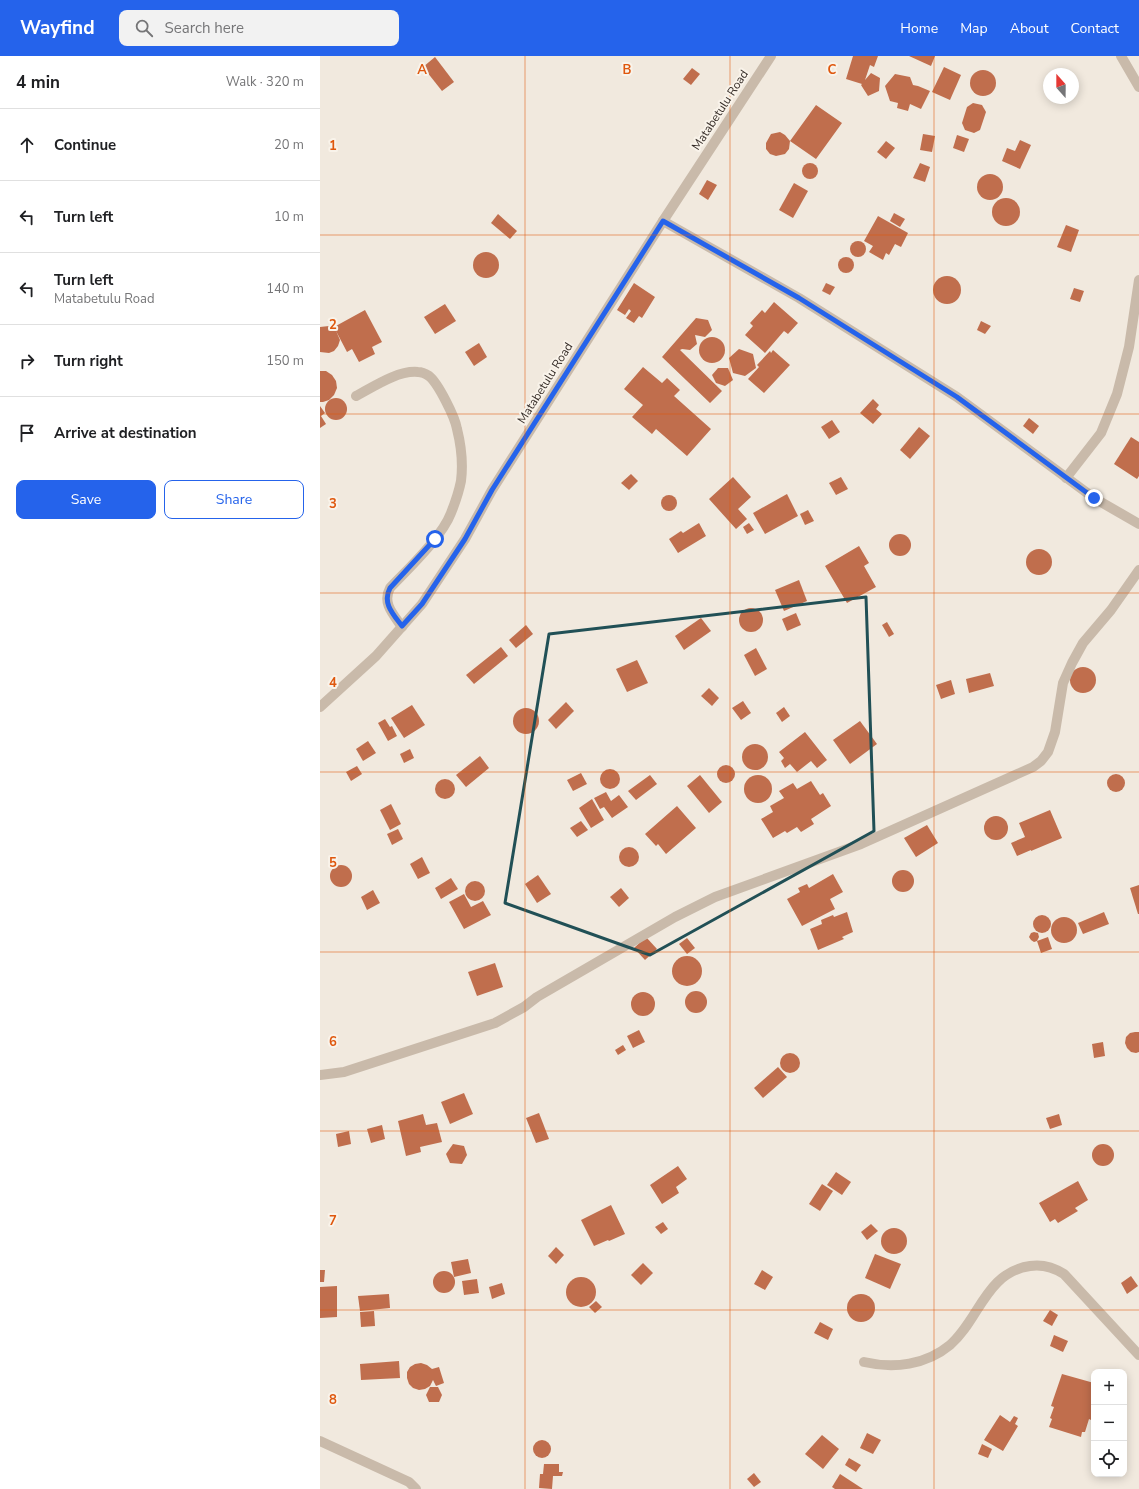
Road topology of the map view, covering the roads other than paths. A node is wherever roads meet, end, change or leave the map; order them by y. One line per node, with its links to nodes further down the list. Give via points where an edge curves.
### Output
1 (771, 56): 4 (street, Matabetulu Road)
2 (1121, 56): 3 (street)
3 (1139, 86)
4 (663, 221): 7 (street, via 799,298 957,397); 10 (street, Matabetulu Road, via 492,490 465,539 422,604)
5 (1139, 280): 7 (street, via 1129,347 1117,394 1101,433)
6 (356, 396): 10 (street, via 405,373 418,372 428,375 435,382 457,428 461,481 451,514 435,539 386,595 387,603)
7 (1066, 478): 8 (street)
8 (1139, 524)
9 (1139, 570): 12 (street, via 1083,644 1072,663 1063,684 1055,732 1048,752 1032,767 861,844 715,897 675,916 495,1023 344,1072)
10 (402, 626): 11 (street, Matabetulu Road, via 376,656)
11 (320, 707)
12 (320, 1075)
13 (1139, 1355): 14 (street, via 1064,1274 1053,1267 1039,1265 1022,1267 1002,1277 962,1332 950,1345 935,1354 920,1361 901,1365 880,1366)
14 (864, 1362)
15 (320, 1441): 16 (street, via 409,1482)
16 (416, 1489)

